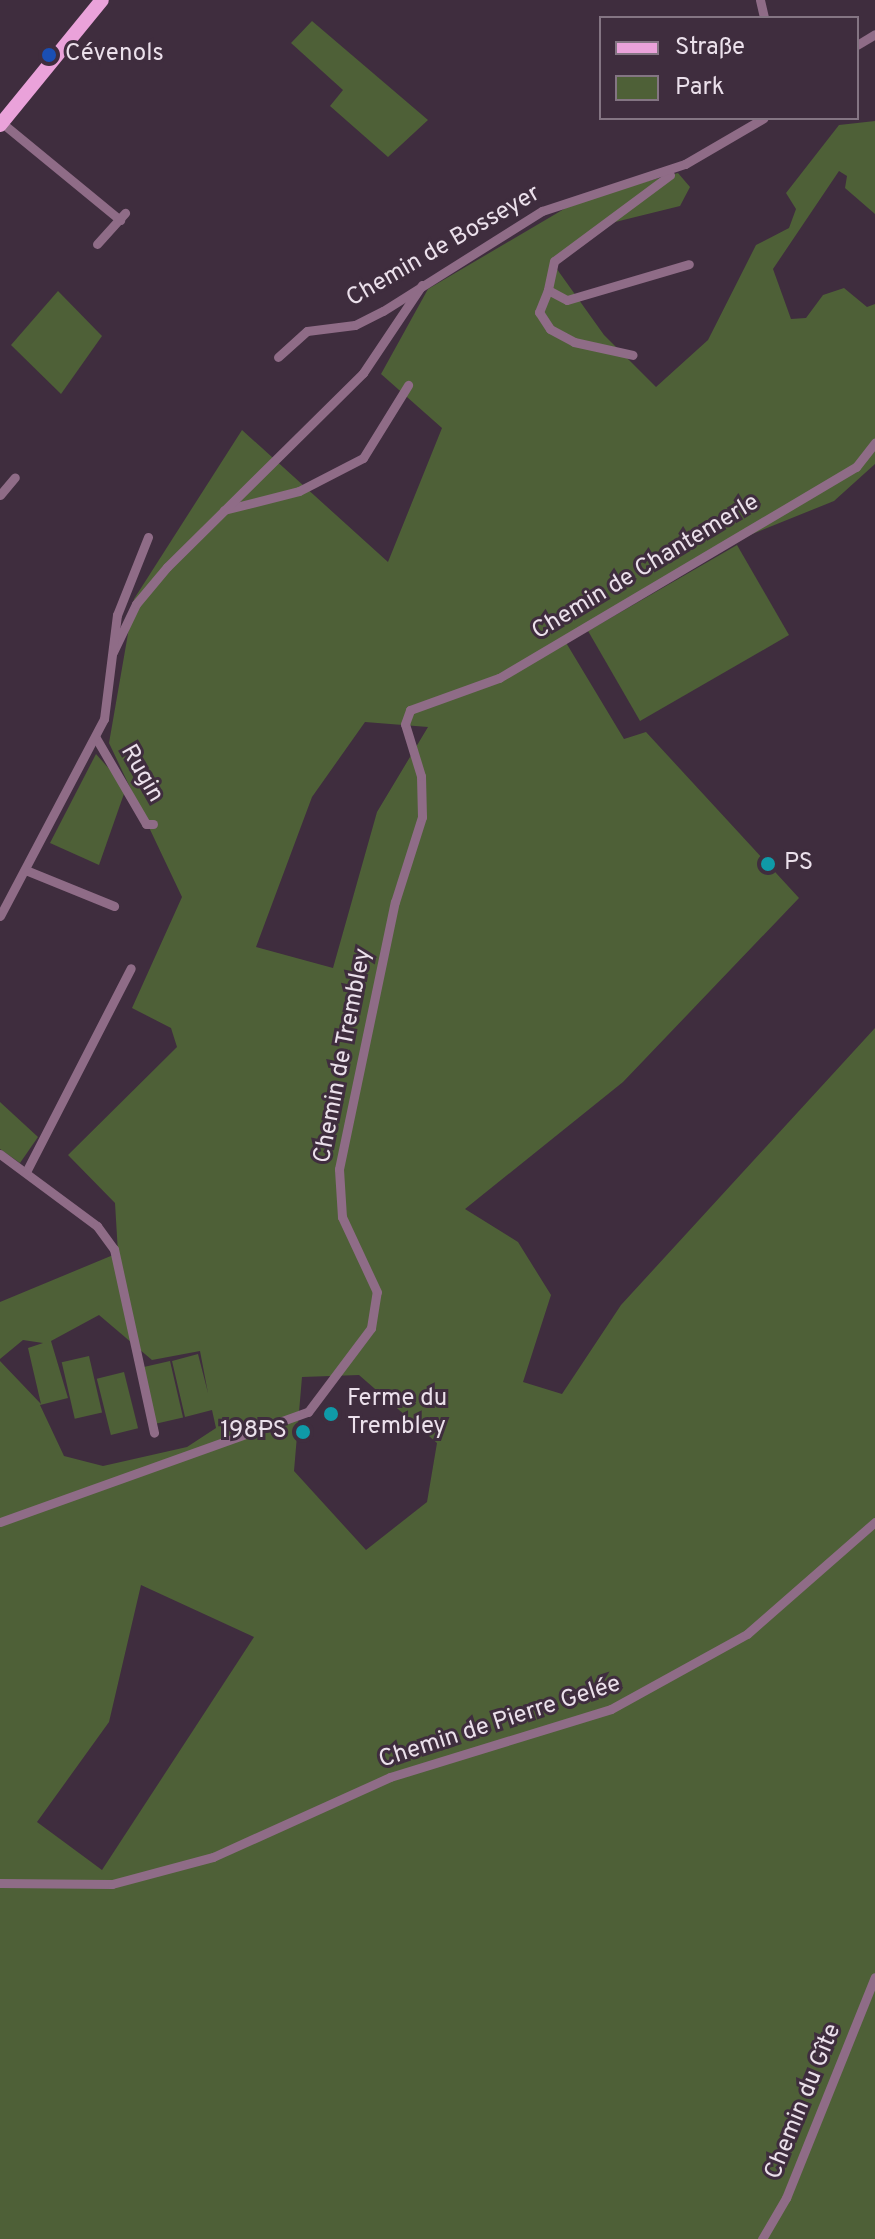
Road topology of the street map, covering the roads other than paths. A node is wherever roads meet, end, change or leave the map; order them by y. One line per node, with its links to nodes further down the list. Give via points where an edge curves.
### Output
1 (102, 0): 3 (main road)
2 (761, 120): 4 (street, Chemin de Bosseyer)
3 (1, 124): 5 (street, via 122,216)
4 (685, 164): 7 (street, Chemin de Bosseyer, via 542,211); 8 (street, via 554,261)
5 (97, 244)
6 (689, 264): 8 (street, via 567,300)
7 (424, 282): 10 (street, Chemin de Bosseyer, via 355,325 307,331); 15 (street, via 363,373)
8 (548, 290): 9 (street, via 539,312 550,329 574,342)
9 (633, 355)
10 (278, 357)
11 (408, 385): 15 (street, via 363,458 299,491)
12 (875, 443): 18 (street, Chemin de Chantemerle, via 856,467 499,678)
13 (15, 477): 14 (street)
14 (0, 495)
15 (224, 510): 17 (street, via 136,604)
16 (148, 537): 17 (street, via 117,615)
17 (113, 652): 19 (street)
18 (422, 700): 28 (street, Chemin de Trembley, via 405,724 421,776 422,817 395,902 339,1169 342,1217 377,1292 371,1328 308,1412)
19 (96, 738): 20 (street, Rugin, via 146,824); 21 (street)
20 (153, 824)
21 (28, 871): 22 (street); 23 (street)
22 (114, 906)
23 (0, 916)
24 (131, 968): 26 (street)
25 (0, 1154): 26 (street)
26 (26, 1172): 27 (street, via 97,1226 114,1249)
27 (154, 1433)
28 (0, 1522)
29 (875, 1522): 30 (street, Chemin de Pierre Gelée, via 747,1634 611,1709 390,1777 294,1826 200,1860 112,1884)
30 (0, 1883)
31 (875, 1977): 32 (street, Chemin du Gîte, via 786,2198)
32 (762, 2239)

